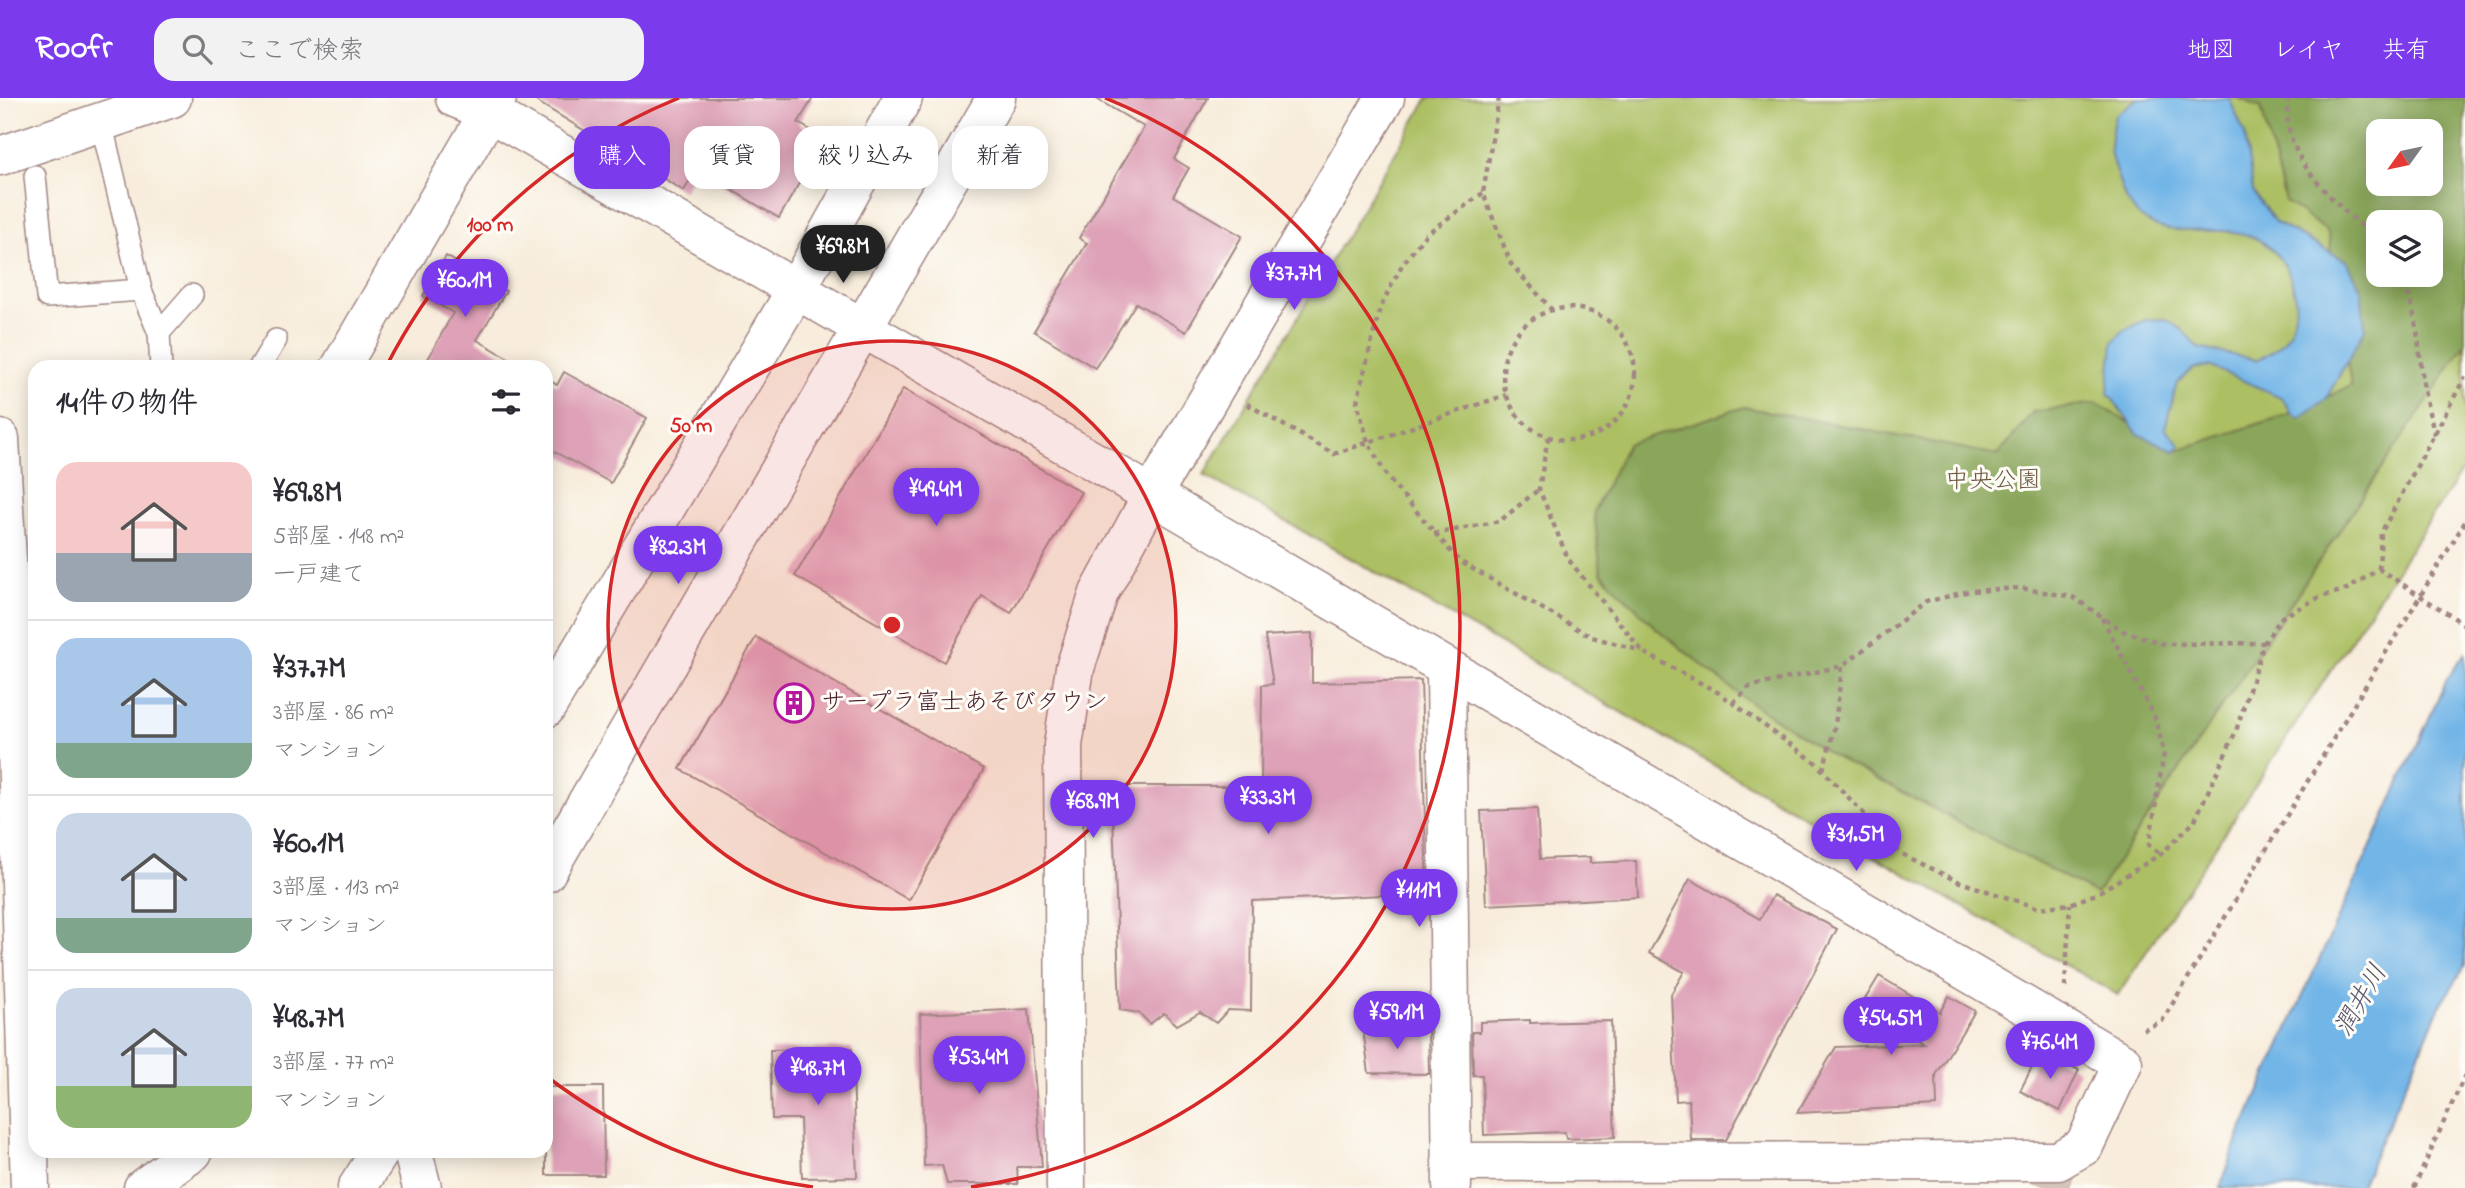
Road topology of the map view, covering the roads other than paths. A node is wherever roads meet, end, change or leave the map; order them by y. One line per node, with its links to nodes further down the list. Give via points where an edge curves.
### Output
1 (172, 98): 6 (street)
2 (903, 98): 10 (street)
3 (996, 98): 12 (street)
4 (1385, 98): 19 (street)
5 (480, 103): 10 (street); 17 (street)
6 (101, 122): 7 (street); 9 (lane)
7 (0, 156)
8 (35, 176): 9 (lane, via 47,297)
9 (141, 290): 13 (lane)
10 (795, 292): 12 (street); 21 (street)
11 (192, 295): 13 (lane)
12 (862, 329): 19 (street); 23 (street)
13 (159, 333): 15 (lane)
14 (276, 340): 16 (lane)
15 (161, 360)
16 (264, 360)
17 (344, 360)
18 (0, 439): 22 (street)
19 (1152, 495): 20 (street); 34 (street, via 1099,593 1075,668 1063,745)
20 (1446, 670): 29 (street); 29 (street, via 2123,1063 2084,1146 2058,1161)
21 (553, 696)
22 (26, 715): 24 (street)
23 (553, 861)
24 (28, 952)
25 (30, 1158): 30 (street)
26 (185, 1158): 31 (street)
27 (376, 1158): 32 (street)
28 (414, 1158): 33 (street)
29 (1452, 1175)
30 (30, 1188)
31 (143, 1188)
32 (357, 1188)
33 (422, 1188)
34 (1066, 1188)

